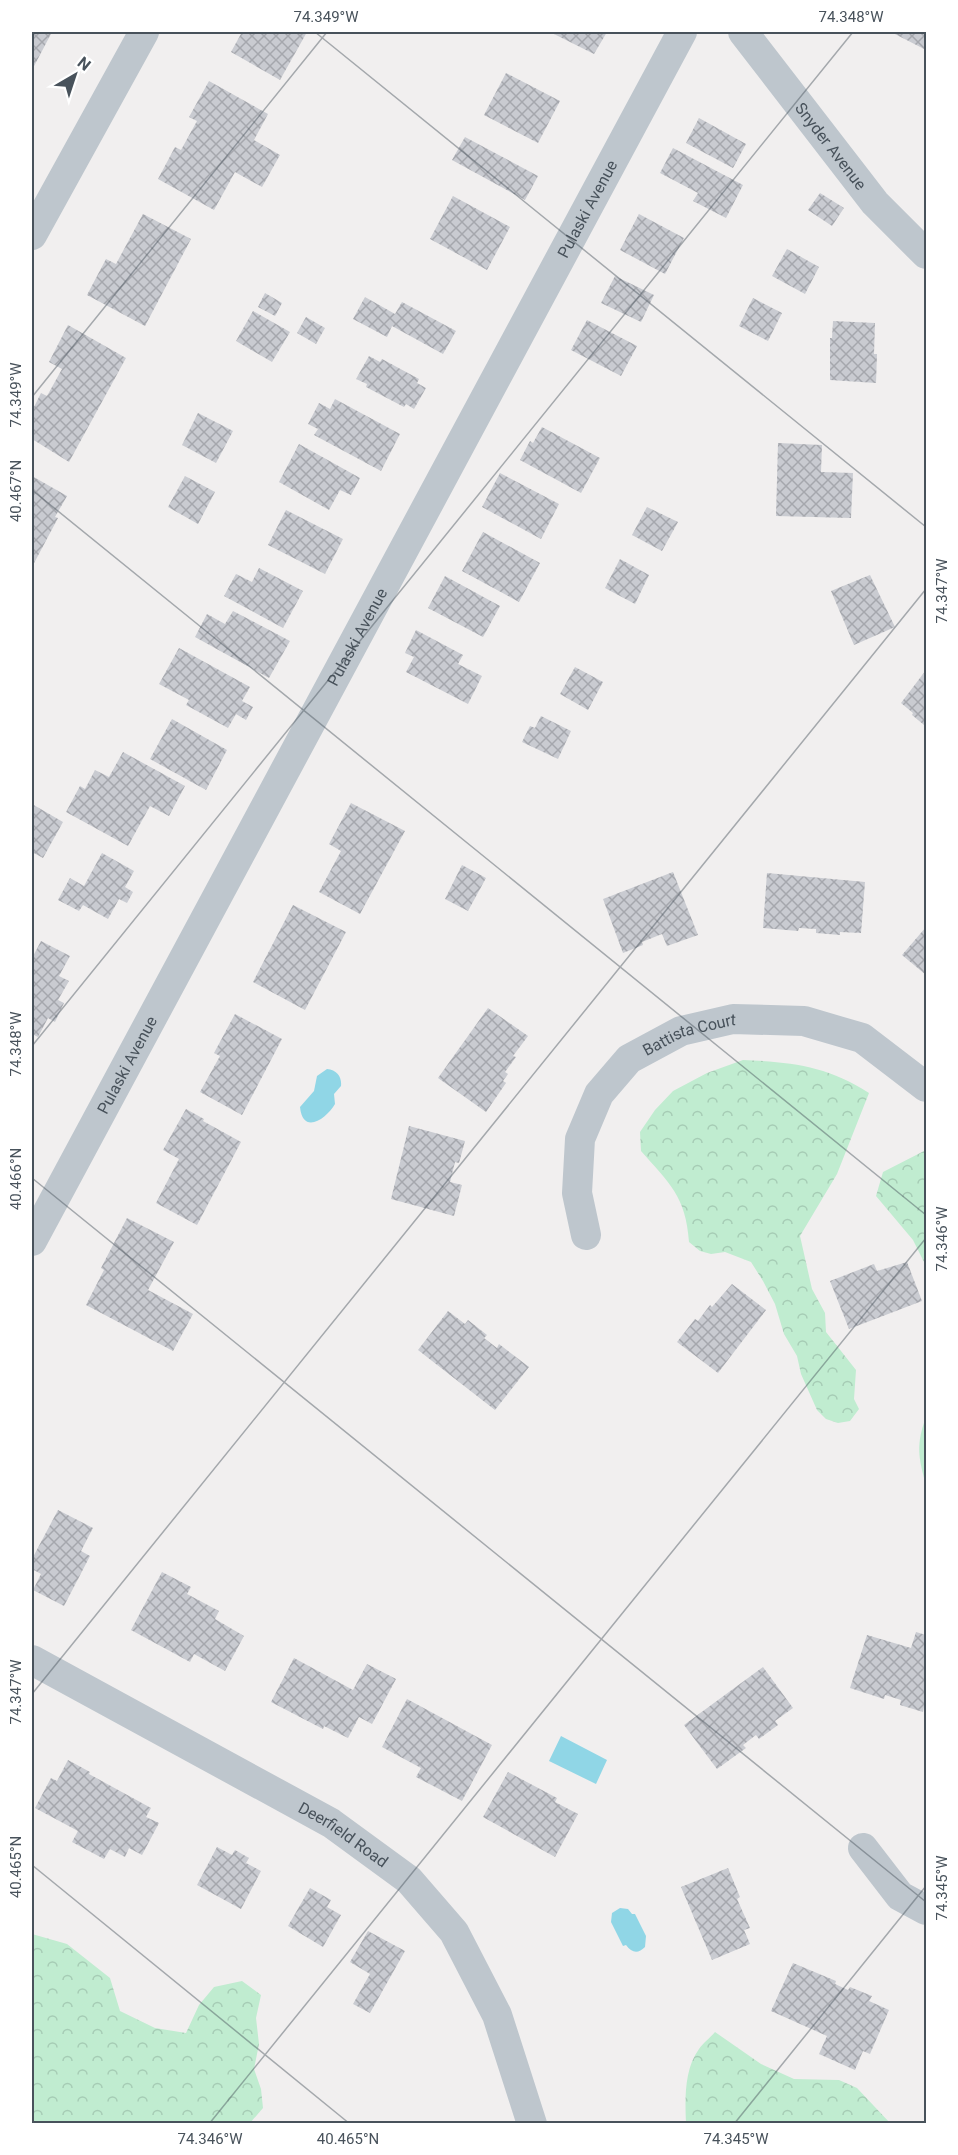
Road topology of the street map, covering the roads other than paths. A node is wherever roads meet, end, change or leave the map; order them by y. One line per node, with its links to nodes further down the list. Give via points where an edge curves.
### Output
1 (144, 32): 4 (street)
2 (682, 32): 8 (street, Pulaski Avenue)
3 (743, 32): 5 (street, Snyder Avenue, via 875,203)
4 (32, 235)
5 (927, 254)
6 (927, 1087): 7 (street, Battista Court, via 862,1038 804,1021 732,1019 681,1031 629,1059 599,1094 580,1140 577,1193)
7 (586, 1235)
8 (32, 1241)
9 (32, 1660): 12 (street, Deerfield Road, via 331,1823 409,1880 454,1932 497,2015)
10 (863, 1848): 11 (street, via 900,1896)
11 (927, 1910)
12 (532, 2124)

